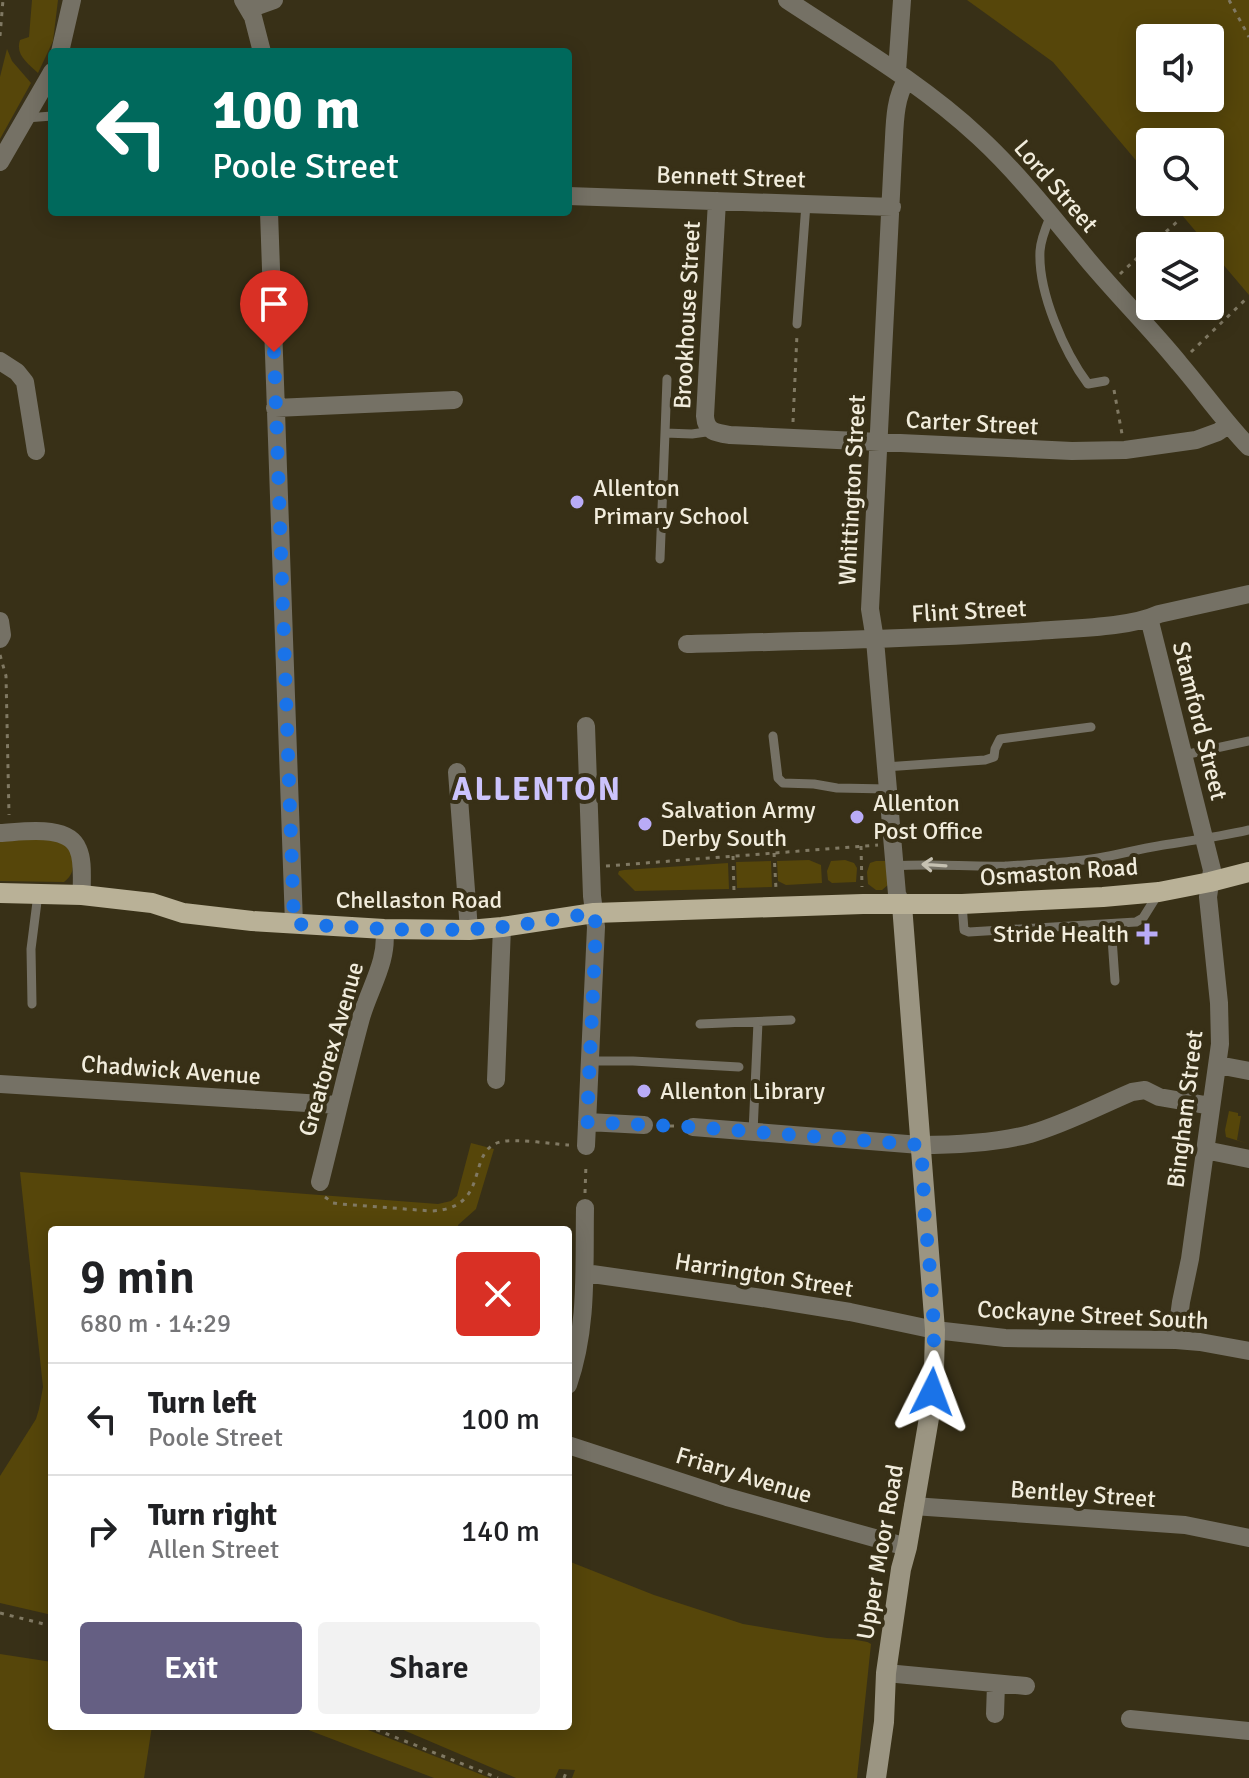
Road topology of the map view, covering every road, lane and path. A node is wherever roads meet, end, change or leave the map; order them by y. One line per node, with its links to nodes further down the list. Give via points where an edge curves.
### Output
1 (3, 0): 8 (path)
2 (72, 0): 11 (street)
3 (274, 0): 7 (street)
4 (787, 0): 13 (street, Lord Street)
5 (902, 0): 13 (street, Whittington Street)
6 (1229, 0): 10 (path)
7 (246, 4): 12 (street)
8 (1, 28): 9 (path)
9 (0, 36)
10 (1249, 37)
11 (61, 48)
12 (261, 48)
13 (902, 75): 21 (street, Whittington Street); 22 (street, Lord Street, via 985,142)
14 (48, 79): 16 (street)
15 (48, 116): 16 (lane)
16 (26, 118): 17 (street)
17 (0, 162)
18 (572, 196): 19 (street, Bennett Street)
19 (717, 201): 20 (street, Bennett Street); 37 (street, Brookhouse Street, via 705,416)
20 (806, 203): 21 (street, Bennett Street); 29 (lane)
21 (892, 207): 40 (street, Whittington Street)
22 (1051, 215): 27 (street, Lord Street); 33 (lane, via 1040,260 1056,323 1088,384)
23 (269, 216): 35 (street)
24 (1178, 221): 25 (path)
25 (1166, 232)
26 (1136, 259): 27 (path)
27 (1109, 285): 31 (street, Lord Street)
28 (1246, 299): 31 (path)
29 (797, 324): 39 (path)
30 (0, 361): 43 (street, via 25,382)
31 (1179, 363): 36 (street, Lord Street)
32 (667, 379): 38 (lane)
33 (1105, 381): 42 (path, via 1113,381)
34 (454, 400): 35 (street)
35 (275, 408): 81 (street)
36 (1228, 425): 41 (street, Lord Street); 42 (street, Carter Street, via 1210,436)
37 (711, 430): 38 (lane); 39 (street, Carter Street)
38 (665, 433): 44 (lane)
39 (793, 438): 40 (street, Carter Street)
40 (878, 442): 42 (street, Carter Street); 49 (street, Whittington Street, via 870,609)
41 (1249, 447)
42 (1125, 450)
43 (36, 451)
44 (660, 559)
45 (1249, 594): 46 (street, Flint Street)
46 (1149, 618): 49 (street, Flint Street, via 1101,626); 56 (street, Stamford Street)
47 (0, 621): 48 (street)
48 (0, 639)
49 (875, 640): 50 (street, Flint Street); 57 (street, Whittington Street)
50 (687, 644)
51 (0, 655): 61 (path, via 6,676)
52 (586, 726): 68 (street)
53 (1091, 727): 57 (lane, via 1000,739 994,757 985,760)
54 (773, 736): 59 (lane, via 783,783)
55 (1249, 741): 56 (lane)
56 (1184, 755): 62 (street, Stamford Street)
57 (885, 767): 59 (street, Whittington Street)
58 (457, 772): 85 (street)
59 (888, 789): 63 (street, Whittington Street)
60 (1249, 830): 62 (lane)
61 (5, 833): 75 (street, via 54,832 74,842 81,860)
62 (1206, 839): 67 (lane, one-way to 67, via 1063,862); 70 (street, Stamford Street)
63 (893, 845): 64 (path); 67 (street, Whittington Street)
64 (861, 846): 65 (path); 71 (path)
65 (774, 853): 66 (path); 78 (path)
66 (733, 856): 68 (path); 79 (path)
67 (894, 866): 77 (street, Whittington Street)
68 (590, 867): 80 (street)
69 (1249, 872): 70 (main road, Osmaston Road)
70 (1210, 882): 72 (main road, Osmaston Road); 92 (street, Bingham Street)
71 (862, 890)
72 (1159, 892): 76 (main road, Osmaston Road); 82 (lane, Osmaston Road, via 1143,918)
73 (0, 893): 74 (main road, Chellaston Road)
74 (38, 894): 75 (main road, Chellaston Road); 87 (lane)
75 (82, 895): 81 (main road, Chellaston Road, via 216,918)
76 (962, 904): 77 (main road, Osmaston Road); 82 (lane, Osmaston Road, via 964,930 969,932)
77 (902, 905): 78 (main road, Chellaston Road); 103 (street, Upper Moor Road)
78 (777, 908): 79 (main road, Chellaston Road)
79 (734, 909): 80 (main road, Chellaston Road)
80 (594, 913): 83 (main road, Chellaston Road); 91 (street)
81 (294, 924): 84 (main road, Chellaston Road)
82 (1111, 924): 86 (lane)
83 (502, 927): 85 (main road, Chellaston Road); 95 (street)
84 (384, 929): 85 (main road, Chellaston Road); 97 (street, Greatorex Avenue, via 381,964)
85 (469, 930)
86 (1115, 981)
87 (32, 1004)
88 (791, 1020): 89 (lane)
89 (758, 1022): 90 (lane); 102 (lane)
90 (700, 1024)
91 (589, 1061): 93 (lane); 99 (street)
92 (1218, 1065): 94 (street); 98 (street, Bingham Street)
93 (739, 1067)
94 (1249, 1071)
95 (496, 1080)
96 (0, 1084): 97 (street, Chadwick Avenue)
97 (339, 1105): 107 (street, Greatorex Avenue)
98 (1211, 1106): 103 (street, via 1145,1090 1028,1135); 105 (street, Bingham Street)
99 (587, 1122): 100 (street); 104 (street)
100 (644, 1125): 101 (path)
101 (693, 1127): 102 (street)
102 (753, 1132): 103 (street)
103 (920, 1145): 110 (street, Upper Moor Road)
104 (586, 1146): 107 (path, via 498,1143 482,1158 466,1198 444,1211 333,1203); 108 (path)
105 (1205, 1150): 106 (street); 111 (street, Bingham Street)
106 (1249, 1159)
107 (320, 1182)
108 (585, 1208): 109 (street)
109 (585, 1273): 110 (street, Harrington Street, via 850,1312); 113 (street)
110 (935, 1330): 111 (street, Cockayne Street South, via 1005,1338); 115 (street, Upper Moor Road, via 929,1418)
111 (1176, 1340): 112 (street, Cockayne Street South)
112 (1249, 1351)
113 (572, 1373)
114 (572, 1446): 117 (street, Friary Avenue)
115 (913, 1506): 116 (street, Bentley Street, via 1185,1525); 117 (street, Upper Moor Road)
116 (1249, 1538)
117 (907, 1547): 120 (street, Upper Moor Road)
118 (0, 1613): 119 (path)
119 (48, 1625)
120 (886, 1673): 121 (street); 130 (street, Upper Moor Road)
121 (996, 1684): 122 (street); 123 (street)
122 (1026, 1686)
123 (995, 1714)
124 (1130, 1719): 126 (street)
125 (377, 1730): 128 (path)
126 (1249, 1731)
127 (567, 1770): 129 (path)
128 (498, 1778)
129 (564, 1778)
130 (876, 1778)

